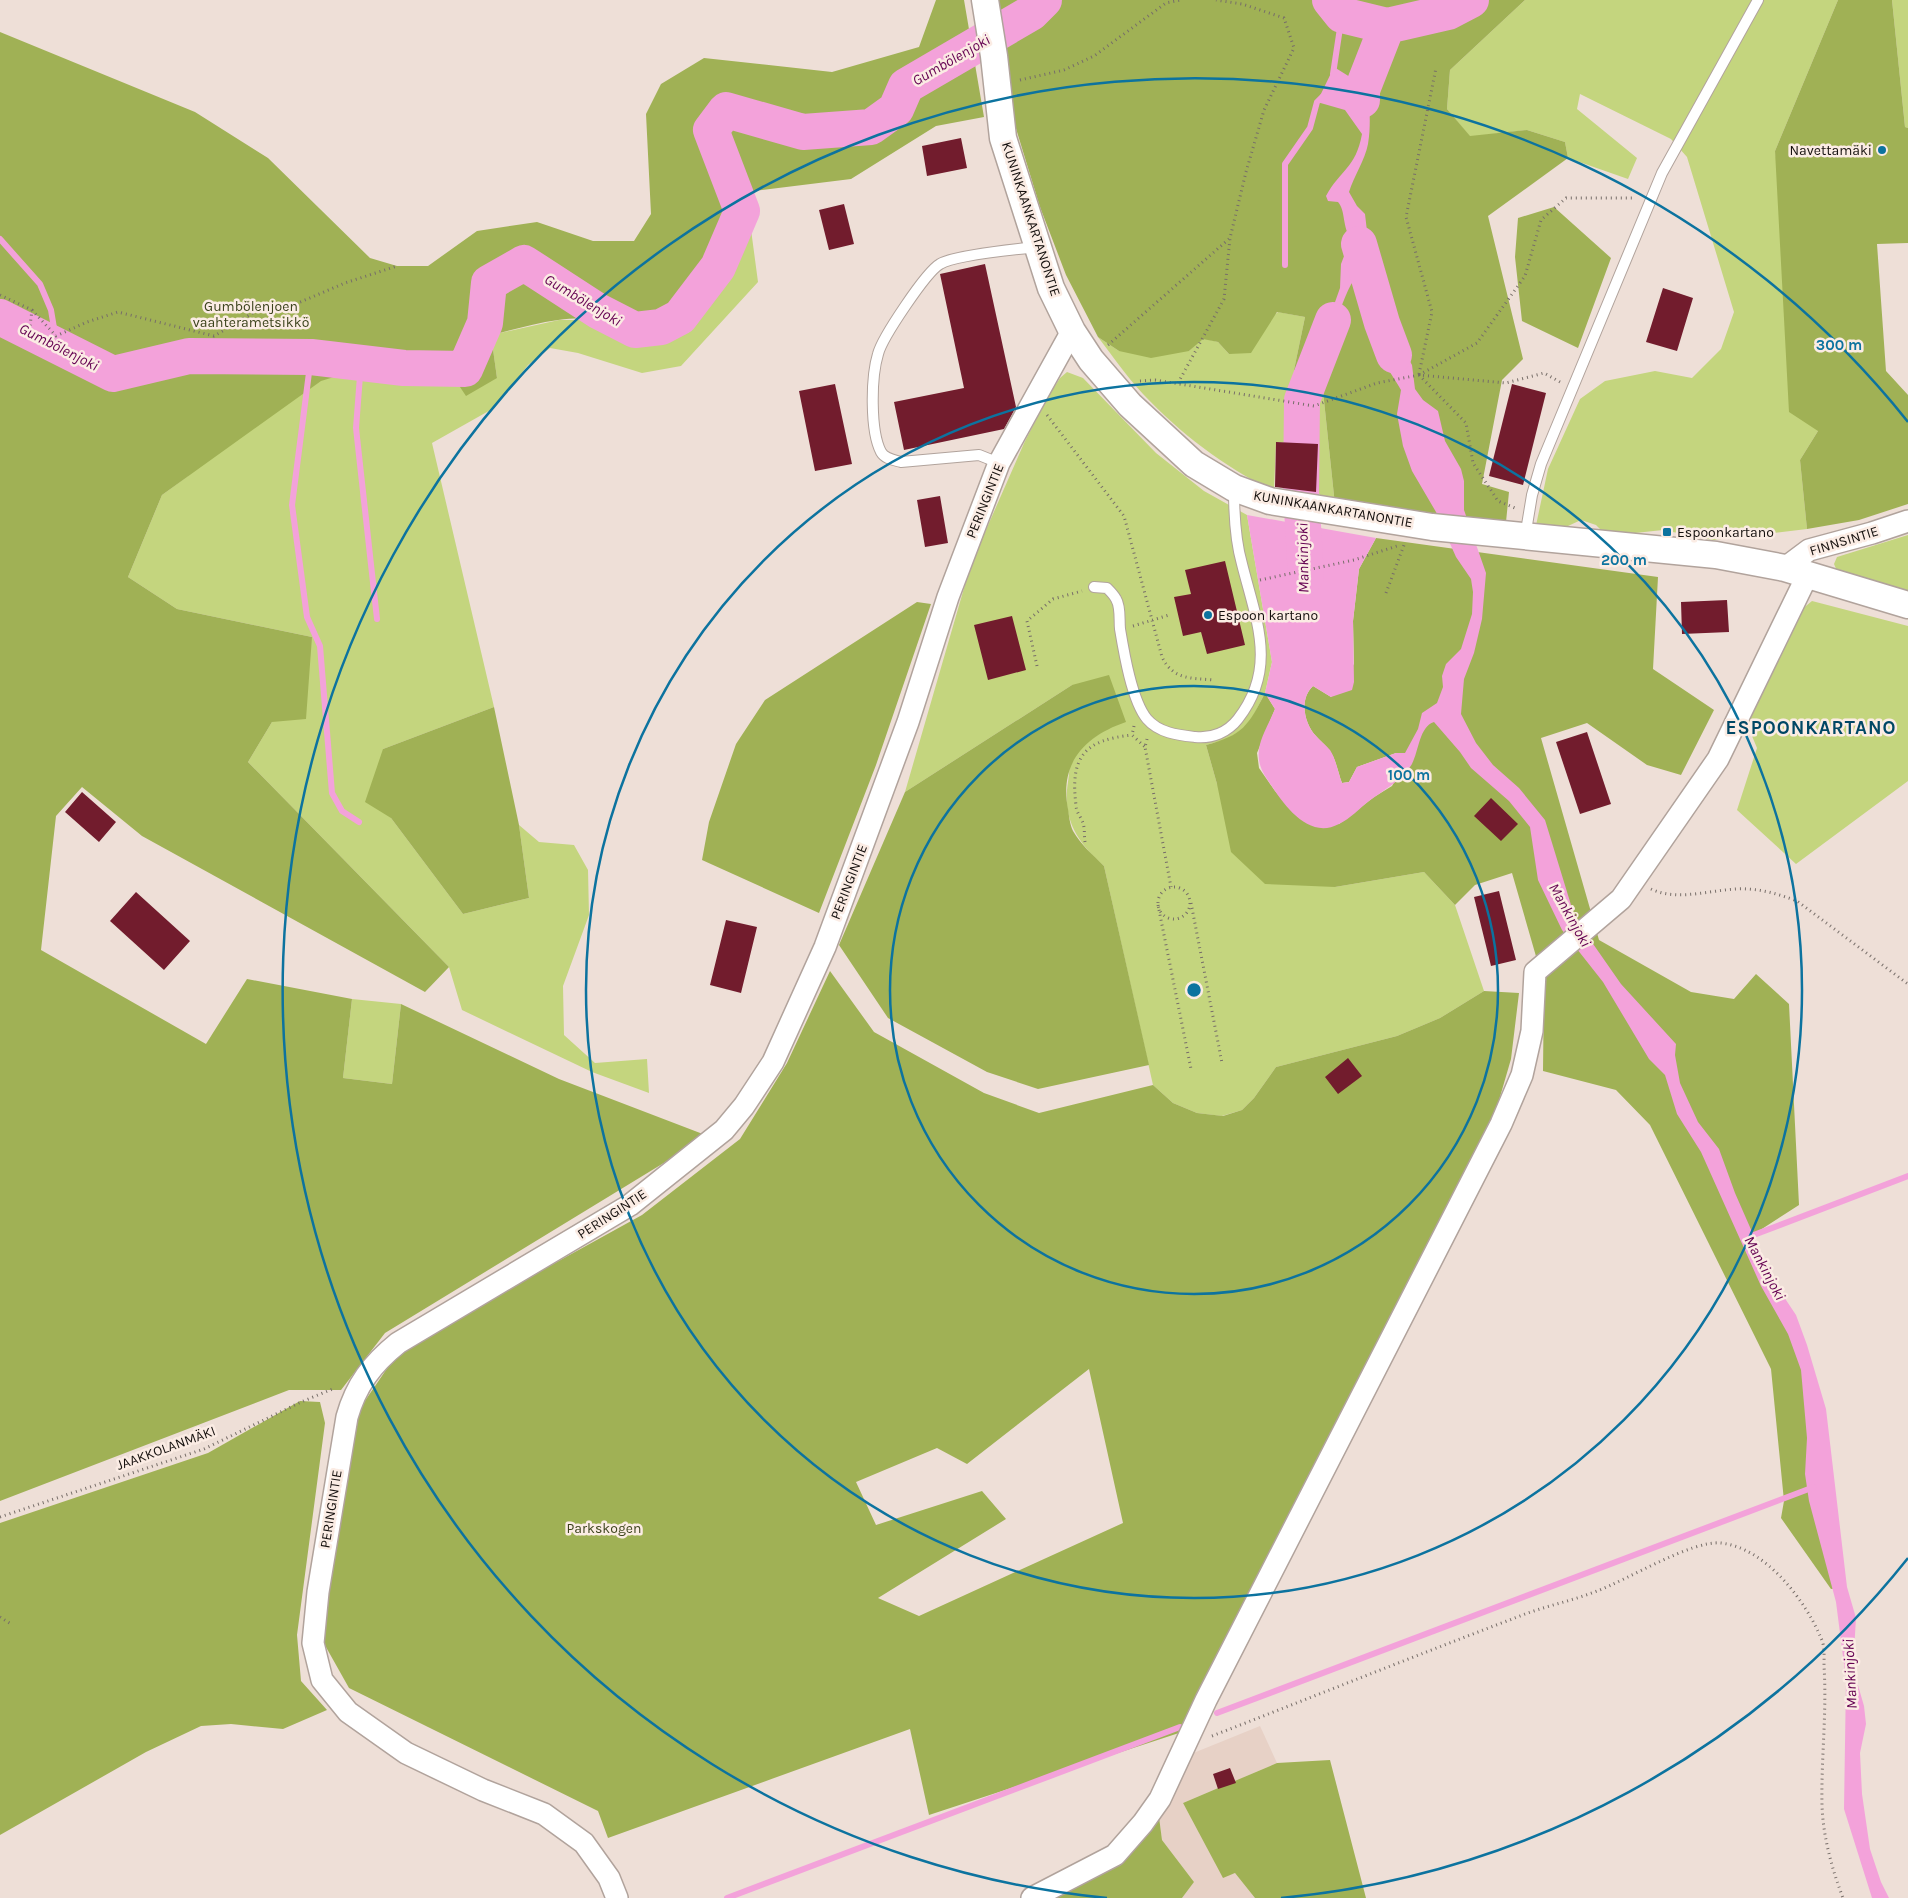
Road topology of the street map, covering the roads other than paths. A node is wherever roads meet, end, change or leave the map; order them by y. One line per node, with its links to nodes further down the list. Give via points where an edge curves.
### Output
1 (1758, 0): 8 (lane, via 1662,173 1541,464)
2 (986, 8): 3 (street, KUNINKAANKARTANONTIE, via 1003,138)
3 (1037, 247): 4 (street, KUNINKAANKARTANONTIE, via 1051,288); 5 (lane, via 942,262 919,284 878,353 873,391 875,431 882,452 901,462 979,455)
4 (1072, 331): 5 (street, PERINGINTIE); 6 (street, KUNINKAANKARTANONTIE, via 1091,360 1158,432 1194,464)
5 (1000, 463): 12 (street, PERINGINTIE, via 948,596 908,722 824,946 773,1062 744,1106 724,1130 630,1206 398,1343 380,1357 352,1398 318,1592 313,1643 322,1680 348,1712 406,1752 483,1790 544,1814 584,1844 609,1878)
6 (1234, 488): 8 (street, KUNINKAANKARTANONTIE, via 1270,501); 10 (lane, via 1234,516 1241,562 1262,658 1260,680 1251,703 1234,725 1218,736 1198,738 1173,734 1151,724 1140,709 1120,629 1117,600 1106,588)
7 (1908, 521): 9 (street, FINNSINTIE, via 1809,550)
8 (1525, 538): 9 (street, KUNINKAANKARTANONTIE, via 1716,555)
9 (1796, 571): 11 (street, KUNINKAANKARTANONTIE); 13 (street, via 1718,759 1621,899 1535,972 1532,1031 1522,1075 1501,1124 1206,1700 1160,1799 1115,1855)
10 (1094, 587)
11 (1908, 605)
12 (617, 1898)
13 (1032, 1898)

